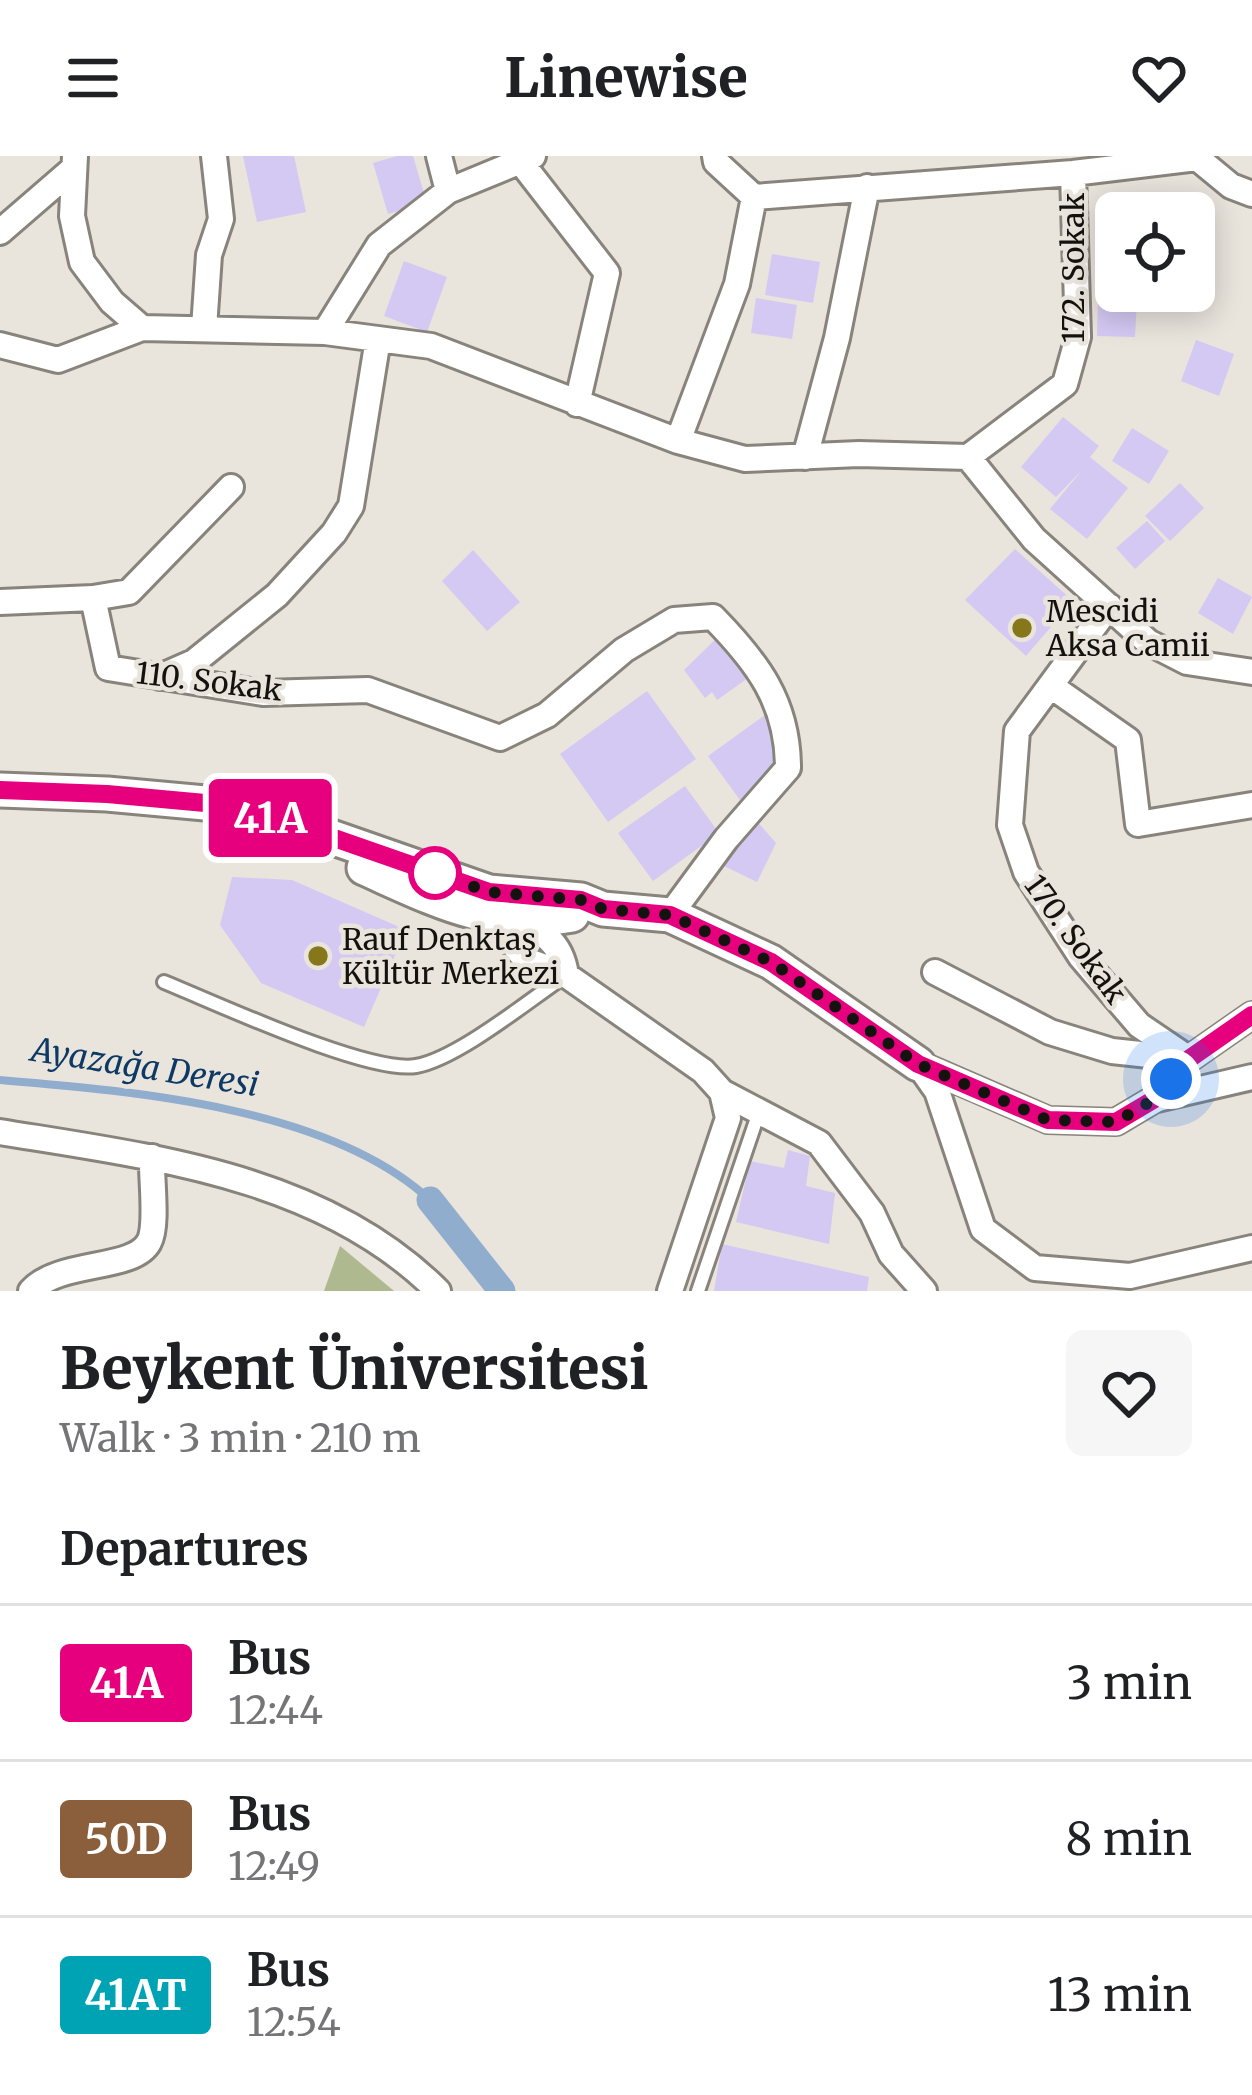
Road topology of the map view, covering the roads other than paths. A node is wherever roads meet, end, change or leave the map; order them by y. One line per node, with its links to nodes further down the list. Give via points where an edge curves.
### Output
1 (214, 156): 13 (street, via 221,219 208,255)
2 (439, 156): 8 (street)
3 (716, 156): 10 (street)
4 (526, 159): 8 (street); 17 (street, via 608,273)
5 (74, 162): 11 (street); 12 (street, via 71,216 82,262)
6 (1072, 173): 7 (street); 9 (street, via 1197,158); 20 (street, 172. Sokak, via 1078,337 1065,384)
7 (867, 187): 10 (street); 19 (street)
8 (448, 191): 14 (street, via 379,245)
9 (1252, 194)
10 (754, 197): 18 (street, via 737,284)
11 (0, 232)
12 (142, 328): 13 (street); 16 (street, via 58,361)
13 (204, 328): 14 (street)
14 (326, 332): 15 (street)
15 (378, 339): 17 (street, via 431,346); 26 (street, via 351,506 334,533 278,595 194,662)
16 (0, 345)
17 (577, 404): 18 (street)
18 (678, 441): 19 (street, via 745,459)
19 (805, 457): 20 (street)
20 (968, 457): 24 (street, via 1034,539)
21 (230, 487): 22 (street, via 129,592)
22 (93, 598): 23 (street); 26 (street, 110. Sokak, via 108,668)
23 (0, 602)
24 (1109, 606): 25 (street, via 1148,642 1187,662); 27 (street, 170. Sokak)
25 (1252, 672)
26 (158, 678): 32 (street, 110. Sokak, via 263,693 368,690 500,738 547,715 674,620 713,617 756,662 788,732 788,768)
27 (1051, 686): 29 (street, via 1127,740 1138,824); 37 (street, 170. Sokak, via 1017,731 1010,824 1026,872 1081,958 1139,1025)
28 (0, 790): 31 (street, via 205,803 271,818 387,854)
29 (1252, 805)
30 (0, 807): 31 (street, via 221,826 350,862 465,911)
31 (513, 908): 32 (street, via 581,900); 34 (street, via 562,955)
32 (670, 915): 38 (street, via 771,962)
33 (935, 971): 37 (street, via 1050,1032 1112,1051)
34 (566, 975): 35 (lane, via 452,1051 412,1067 363,1061); 40 (street)
35 (164, 982)
36 (1252, 1016): 37 (street)
37 (1189, 1059): 41 (street)
38 (918, 1064): 41 (street, via 1048,1120 1116,1122); 45 (street, via 937,1091 982,1229 1035,1268 1130,1276)
39 (1252, 1078): 41 (street)
40 (722, 1092): 42 (street); 48 (street, via 728,1118)
41 (1153, 1100)
42 (759, 1112): 49 (lane); 50 (street, via 819,1143)
43 (0, 1132): 44 (street)
44 (152, 1157): 46 (street, via 150,1241 138,1255 66,1269); 47 (street, via 271,1189 343,1222)
45 (1252, 1248)
46 (31, 1291)
47 (438, 1291)
48 (670, 1291)
49 (698, 1291)
50 (924, 1291)

